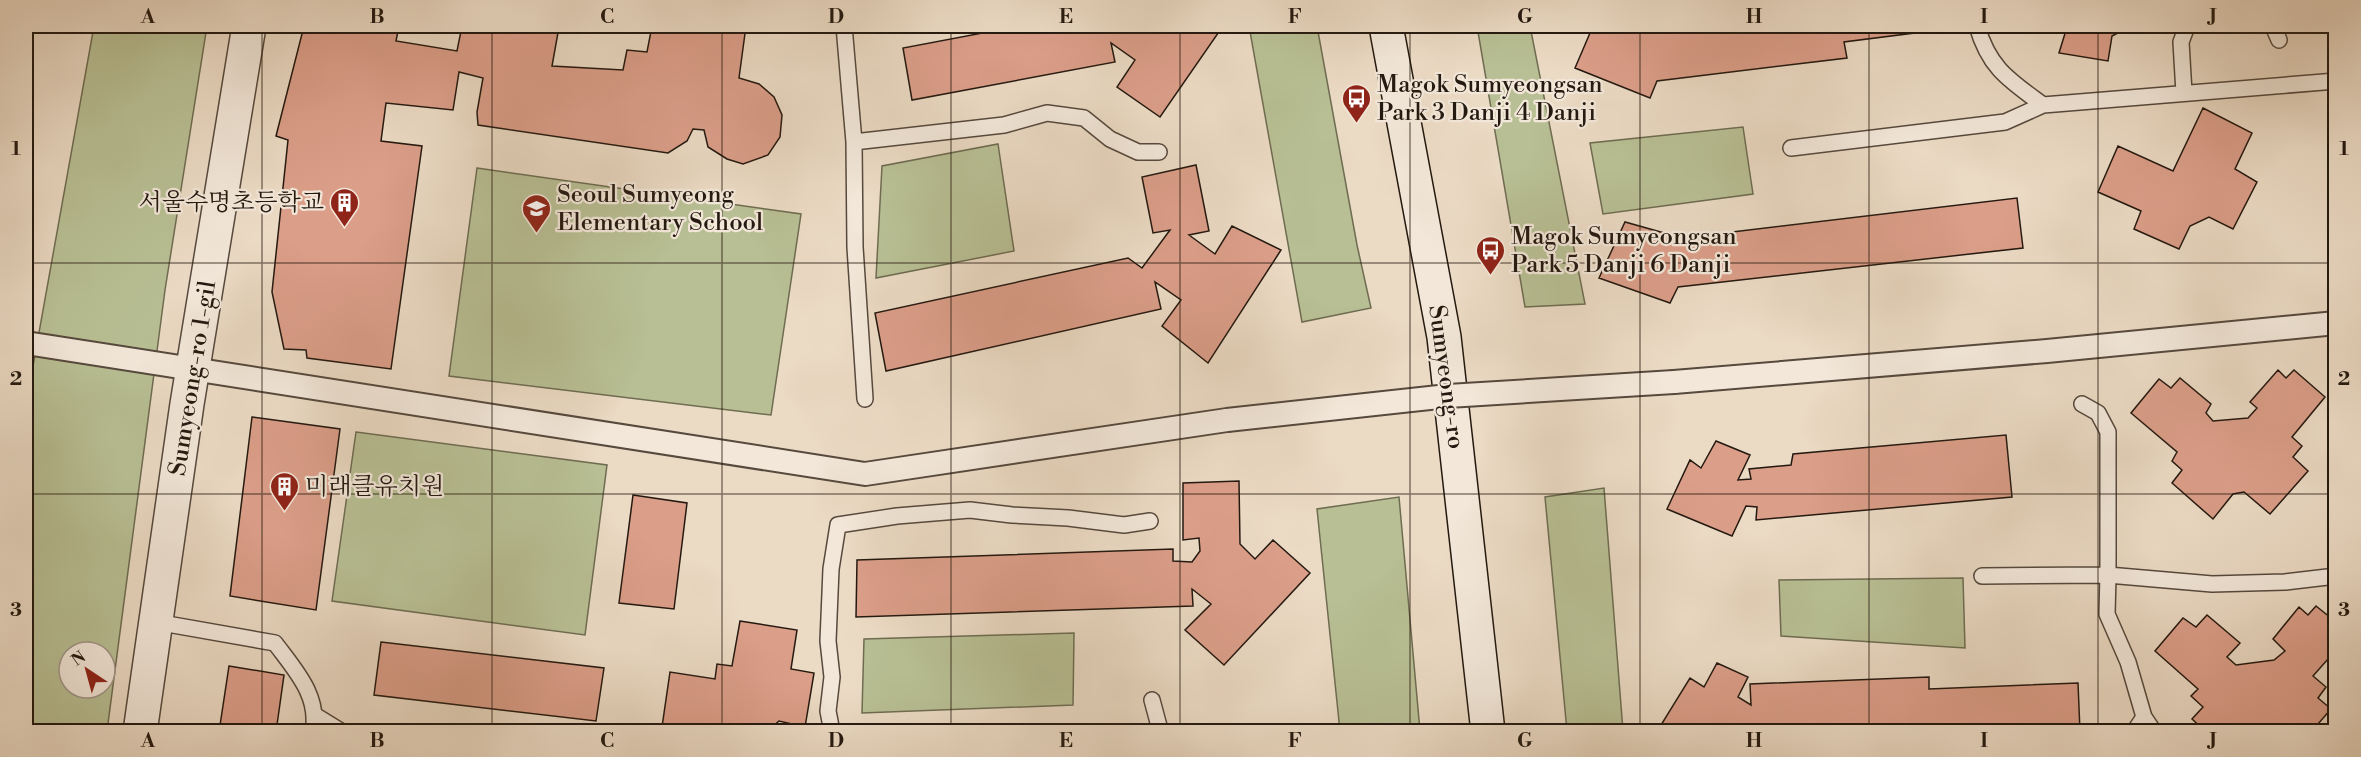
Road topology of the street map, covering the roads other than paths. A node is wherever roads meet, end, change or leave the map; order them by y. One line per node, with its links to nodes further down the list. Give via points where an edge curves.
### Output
1 (249, 26): 14 (street, Sumyeong-ro 1-gil)
2 (844, 26): 9 (lane)
3 (1386, 26): 29 (street, Sumyeong-ro, via 1444,337)
4 (1977, 26): 8 (lane, via 1983,48 2002,75)
5 (2187, 26): 7 (lane, via 2181,42)
6 (2336, 81): 7 (lane)
7 (2184, 93): 8 (lane)
8 (2043, 105): 10 (lane, via 2005,122)
9 (854, 142): 11 (lane, via 1004,125 1047,113 1084,118 1110,139 1138,152); 15 (lane, via 855,247)
10 (1791, 148)
11 (1159, 152)
12 (2336, 323): 14 (street, bridge, via 1674,382 1448,396 1227,420 865,474)
13 (26, 343): 14 (street)
14 (192, 369): 21 (street, Sumyeong-ro 1-gil)
15 (865, 399)
16 (2082, 404): 18 (lane, via 2098,413 2108,432)
17 (1150, 521): 27 (lane, via 1124,525 970,510 838,525 831,569 828,641 832,677 828,711)
18 (2108, 575): 19 (lane); 20 (lane, via 2212,585); 23 (lane, via 2107,614 2128,662)
19 (1982, 576)
20 (2336, 576)
21 (156, 622): 24 (lane, via 275,643 310,694); 25 (street, Sumyeong-ro 1-gil)
22 (1152, 700): 28 (lane)
23 (2144, 717): 30 (lane); 31 (lane)
24 (315, 724): 26 (lane)
25 (140, 732)
26 (342, 732)
27 (832, 732)
28 (1159, 732)
29 (1488, 732)
30 (2134, 732)
31 (2154, 732)

